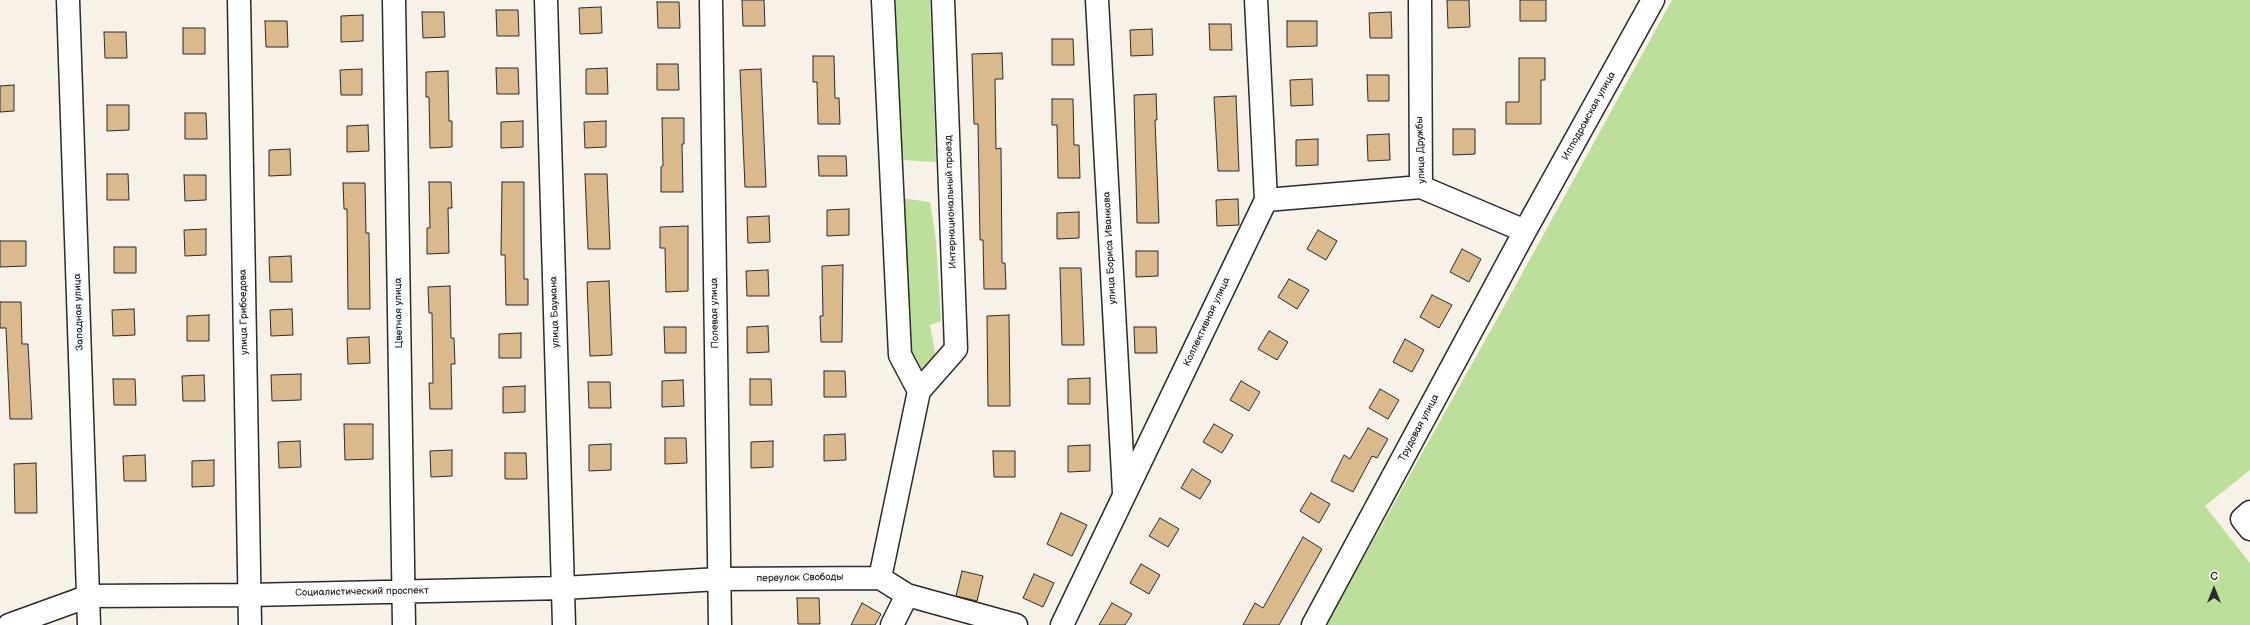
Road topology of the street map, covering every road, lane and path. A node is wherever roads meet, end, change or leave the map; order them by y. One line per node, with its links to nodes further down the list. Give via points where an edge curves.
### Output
1 (68, 0): 25 (street, Западная улица)
2 (239, 0): 23 (street, улица Грибоедова)
3 (394, 0): 22 (street, Цветная улица)
4 (546, 0): 21 (street, улица Баумана)
5 (711, 0): 20 (street, Полевая улица)
6 (883, 0): 15 (street, via 900,355)
7 (943, 0): 15 (street, Интернациональный проезд, via 956,349)
8 (1097, 0): 16 (street, улица Бориса Иванкова)
9 (1256, 0): 13 (street, Коллективная улица)
10 (1420, 0): 12 (street, улица Дружбы)
11 (1653, 0): 14 (street, Ипподромская улица)
12 (1421, 187): 13 (street); 14 (street, улица Дружбы)
13 (1266, 200): 16 (street, Коллективная улица)
14 (1525, 231): 35 (street, Трудовая улица)
15 (919, 391): 19 (street, Интернациональный проезд)
16 (1125, 496): 34 (street, Коллективная улица)
17 (2250, 512): 18 (street, via 2242,519)
18 (2250, 529)
19 (880, 578): 20 (street, переулок Свободы); 24 (street)
20 (719, 579): 21 (street, Социалистический проспект); 31 (street, Полевая улица)
21 (563, 588): 22 (street, Социалистический проспект); 30 (street, улица Баумана)
22 (403, 591): 23 (street, Социалистический проспект); 29 (street, Цветная улица)
23 (249, 595): 25 (street, Социалистический проспект); 28 (street, улица Грибоедова)
24 (907, 595): 32 (street); 33 (street)
25 (89, 596): 26 (street, Социалистический проспект); 27 (street, Западная улица)
26 (9, 625)
27 (89, 625)
28 (250, 625)
29 (404, 625)
30 (564, 625)
31 (720, 625)
32 (892, 625)
33 (1016, 625)
34 (1062, 625)
35 (1313, 625)

